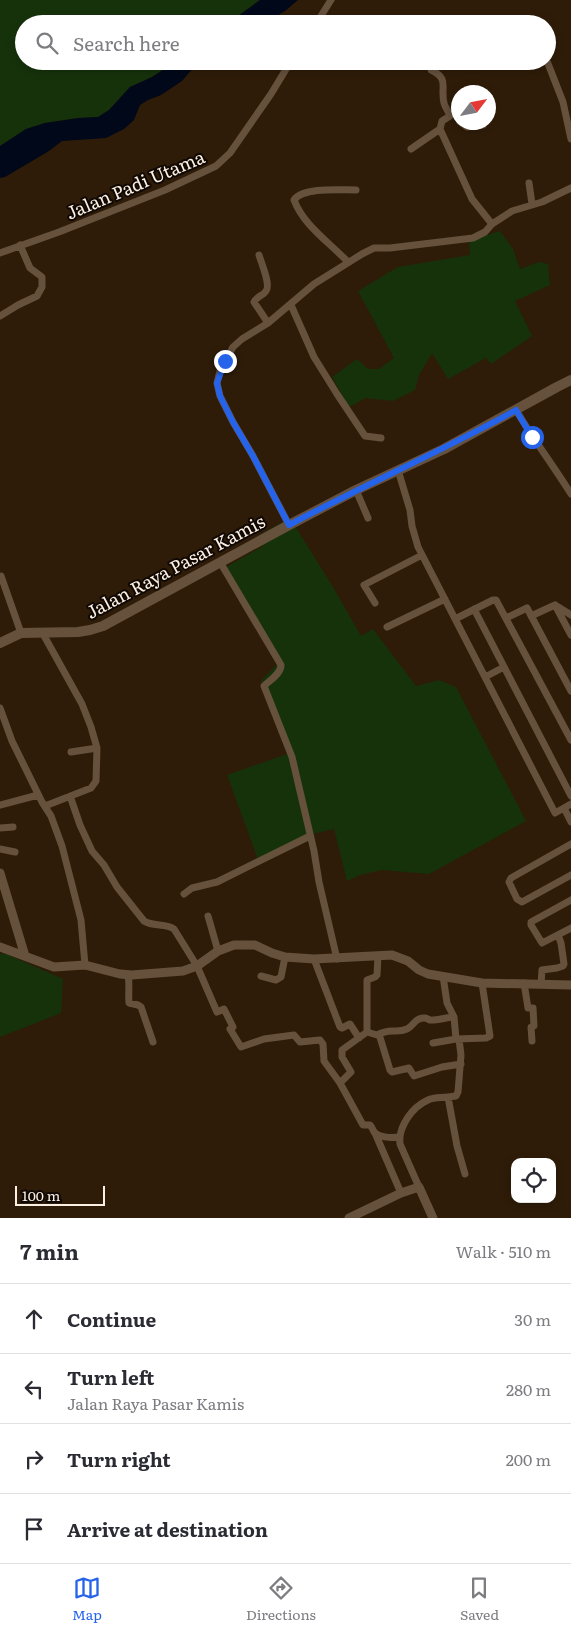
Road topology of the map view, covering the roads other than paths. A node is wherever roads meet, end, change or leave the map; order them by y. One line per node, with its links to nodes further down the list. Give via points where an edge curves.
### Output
1 (331, 0): 2 (street)
2 (322, 15)
3 (286, 70): 16 (street, Jalan Padi Utama, via 230,153 216,166 165,190)
4 (431, 70): 6 (street, via 438,73 443,81 443,101)
5 (551, 70): 7 (street)
6 (450, 116): 8 (street, via 442,121)
7 (569, 122): 9 (street)
8 (440, 129): 10 (street); 15 (street, via 472,200)
9 (571, 139)
10 (411, 149)
11 (529, 183): 14 (street)
12 (571, 188): 14 (street)
13 (356, 190): 19 (street, via 312,191 294,200 311,228)
14 (532, 204): 15 (street, via 512,211)
15 (492, 224): 19 (street, via 473,238 374,248)
16 (20, 245): 17 (street, Jalan Padi Utama); 21 (street, via 30,268 42,277 42,287 37,296)
17 (0, 253)
18 (258, 255): 22 (street, via 268,287 254,302)
19 (348, 262): 20 (street, via 314,284)
20 (291, 305): 22 (street); 25 (street, via 314,357 336,394 365,436)
21 (0, 316)
22 (268, 323): 30 (street, via 233,348 217,383 233,422)
23 (571, 380): 24 (main road, Jalan Raya Pasar Kamis)
24 (516, 410): 26 (main road, Jalan Raya Pasar Kamis); 28 (street)
25 (381, 438)
26 (398, 470): 27 (main road, Jalan Raya Pasar Kamis); 31 (street)
27 (356, 490): 29 (street); 30 (main road, Jalan Raya Pasar Kamis)
28 (571, 494)
29 (368, 518)
30 (289, 525): 32 (main road, Jalan Raya Pasar Kamis)
31 (422, 555): 34 (street); 35 (street, via 364,585)
32 (220, 562): 43 (main road, Jalan Raya Pasar Kamis, via 103,626 90,630); 64 (street, via 281,664 280,671 264,686 292,757)
33 (1, 576): 44 (street)
34 (445, 599): 41 (street); 42 (street)
35 (375, 603)
36 (555, 605): 38 (street); 39 (street); 45 (street)
37 (474, 609): 40 (street, via 494,599); 41 (street); 47 (street)
38 (571, 615)
39 (531, 616): 40 (street, via 527,608); 49 (street)
40 (506, 618): 51 (street)
41 (455, 619): 48 (street)
42 (387, 627)
43 (42, 632): 44 (main road, Jalan Raya Pasar Kamis); 52 (street, via 82,704)
44 (21, 633): 46 (main road, Jalan Raya Pasar Kamis)
45 (571, 636)
46 (1, 640)
47 (504, 667): 48 (street); 56 (street)
48 (485, 677): 60 (street, via 554,813)
49 (571, 691)
50 (0, 708): 54 (street)
51 (571, 740)
52 (97, 748): 53 (street); 55 (street, via 94,784)
53 (71, 752)
54 (38, 794): 58 (street); 59 (street)
55 (70, 796): 59 (street); 83 (street, via 92,851 117,887 144,921 171,927)
56 (571, 796)
57 (571, 804): 60 (street)
58 (0, 805)
59 (45, 806): 82 (street, via 66,860 81,920)
60 (564, 808): 61 (street)
61 (571, 822)
62 (13, 827): 63 (street)
63 (0, 828)
64 (310, 836): 70 (street, via 217,882 192,888); 81 (street)
65 (571, 844): 69 (street, via 508,882 522,902)
66 (0, 849): 67 (street)
67 (15, 852)
68 (0, 873): 77 (street)
69 (571, 875)
70 (184, 894)
71 (571, 900): 74 (street, via 531,922 542,943)
72 (208, 916): 76 (street)
73 (571, 928): 74 (street)
74 (558, 935): 89 (street, via 564,964 560,968 542,970)
75 (0, 947): 77 (street)
76 (218, 951): 79 (street, via 255,945); 83 (street)
77 (25, 956): 82 (street, via 54,967)
78 (378, 956): 81 (street); 86 (street, via 401,957 419,970); 92 (street, via 377,975 367,980)
79 (284, 957): 80 (street); 85 (street, via 281,977 276,980)
80 (314, 959): 81 (street); 94 (street, via 340,1026 350,1024)
81 (338, 959)
82 (85, 965): 84 (street)
83 (197, 966): 84 (street, via 179,972); 100 (street, via 217,1012 224,1009 240,1047 264,1039 293,1035 300,1042 320,1040 324,1061)
84 (128, 974): 97 (street, via 129,1003 141,1006)
85 (261, 976)
86 (443, 976): 87 (street); 91 (street, via 447,1002)
87 (482, 983): 88 (street); 95 (street, via 490,1036)
88 (524, 983): 89 (street); 96 (street, via 528,1008 533,1008)
89 (541, 984): 90 (street)
90 (571, 985)
91 (454, 1017): 93 (street, via 421,1018 408,1029); 95 (street)
92 (367, 1032): 93 (street); 94 (street)
93 (379, 1034): 99 (street, via 392,1072 409,1068 414,1076)
94 (359, 1038): 100 (street, via 341,1053 351,1072)
95 (457, 1039): 98 (street); 99 (street)
96 (532, 1041)
97 (153, 1042)
98 (433, 1043)
99 (461, 1064): 101 (street, via 457,1095)
100 (340, 1082): 102 (street, via 362,1125 372,1126)
101 (448, 1097): 103 (street, via 428,1100 420,1105); 104 (street)
102 (375, 1132): 103 (street, via 386,1137); 106 (street)
103 (399, 1137): 105 (street)
104 (465, 1174)
105 (419, 1187): 106 (street); 108 (street)
106 (401, 1193): 107 (street)
107 (349, 1218)
108 (433, 1218)

